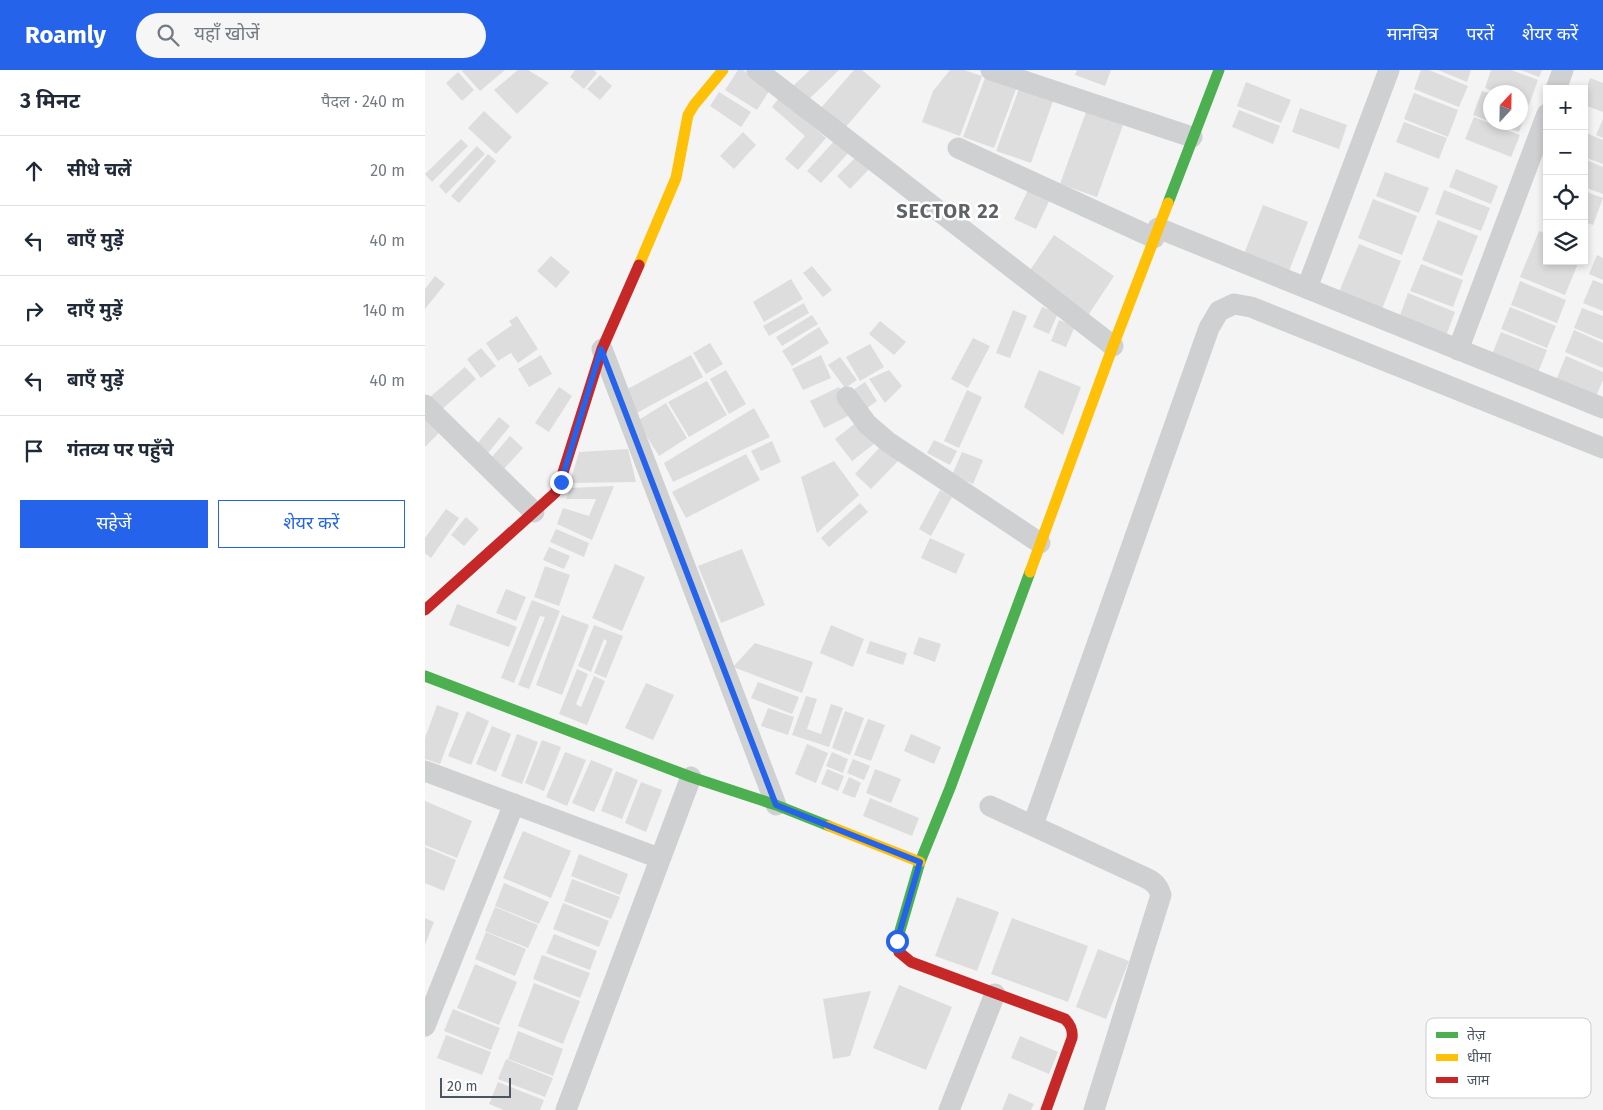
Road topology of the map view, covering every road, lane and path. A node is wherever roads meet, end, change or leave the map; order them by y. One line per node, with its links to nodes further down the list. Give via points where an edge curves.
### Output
1 (723, 70): 14 (street, via 688,115 670,195)
2 (757, 70): 13 (street)
3 (991, 70): 9 (street)
4 (1219, 70): 9 (street)
5 (1389, 70): 12 (street)
6 (1563, 70): 7 (street)
7 (1557, 85)
8 (1543, 125): 15 (street)
9 (1192, 138): 11 (street)
10 (958, 148): 11 (street)
11 (1156, 233): 12 (street); 13 (street)
12 (1307, 288): 15 (street)
13 (1113, 346): 21 (street)
14 (601, 349): 20 (street, via 561,482 555,493); 27 (street)
15 (1458, 350): 18 (street)
16 (847, 396): 21 (street, via 867,424 888,442)
17 (425, 405): 20 (street)
18 (1603, 408)
19 (1603, 448): 29 (street, via 1251,307 1234,304 1219,311 1209,328)
20 (535, 512): 22 (street)
21 (1040, 543): 31 (street)
22 (425, 610)
23 (425, 676): 25 (street)
24 (425, 771): 26 (street)
25 (691, 777): 27 (street); 30 (street)
26 (514, 804): 30 (street); 33 (street)
27 (776, 805): 31 (street)
28 (990, 806): 29 (street)
29 (1033, 824): 37 (street, via 1154,882 1161,895)
30 (659, 858): 34 (street)
31 (920, 862): 32 (street, via 897,948 911,962)
32 (995, 994): 35 (street); 36 (street, via 1065,1019 1071,1025 1072,1038)
33 (425, 1026)
34 (566, 1110)
35 (949, 1110)
36 (1047, 1110)
37 (1094, 1110)

